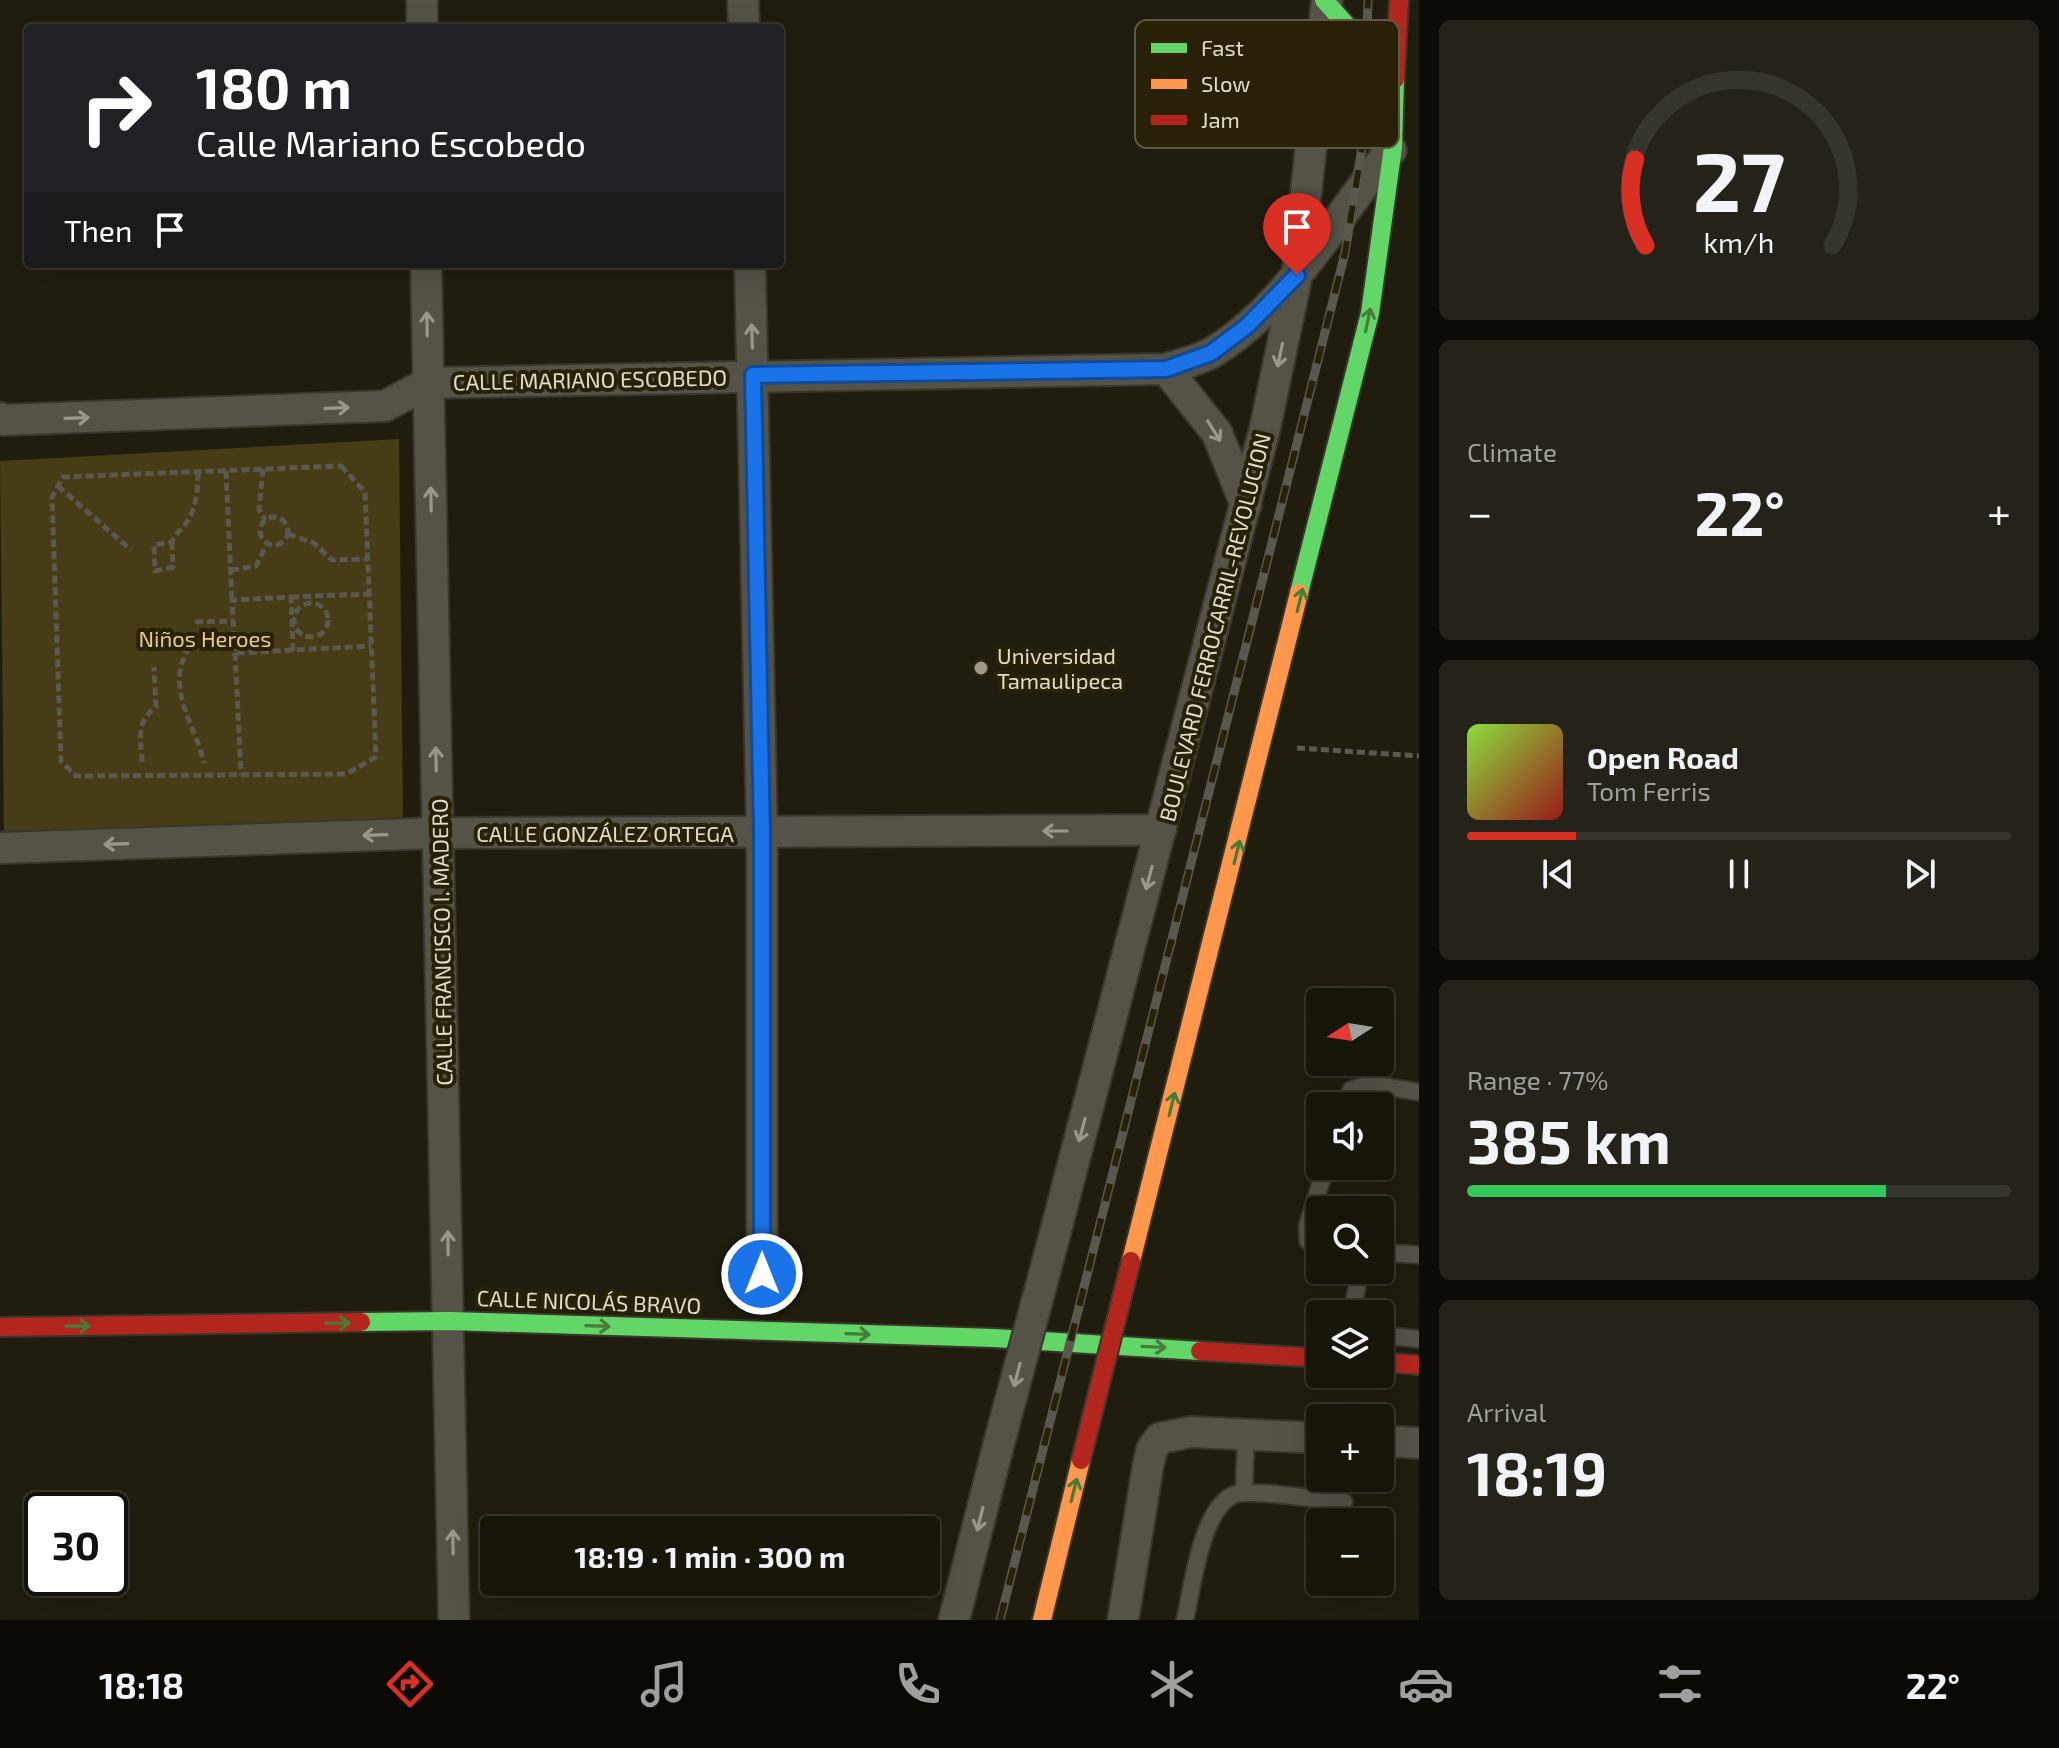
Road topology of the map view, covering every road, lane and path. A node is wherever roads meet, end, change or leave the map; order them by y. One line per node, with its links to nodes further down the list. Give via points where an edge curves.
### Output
1 (422, 0): 7 (street)
2 (743, 0): 8 (street)
3 (1399, 0): 6 (street)
4 (1326, 1): 5 (street)
5 (1343, 20)
6 (1398, 20)
7 (422, 24)
8 (744, 24)
9 (1399, 108): 10 (street)
10 (1402, 129)
11 (1310, 148): 16 (street, BOULEVARD FERROCARRIL-REVOLUCION)
12 (1388, 148): 16 (street, CALLE MARIANO ESCOBEDO)
13 (1399, 148): 44 (street, one-way to 13, via 1370,313)
14 (426, 268): 19 (street, CALLE FRANCISCO I. MADERO, one-way to 14)
15 (750, 268): 18 (street, one-way to 15)
16 (1297, 275): 17 (street, CALLE MARIANO ESCOBEDO, via 1247,326 1211,353); 25 (street, BOULEVARD FERROCARRIL-REVOLUCION, one-way to 25)
17 (1166, 369): 18 (street, CALLE MARIANO ESCOBEDO); 25 (street, one-way to 25, via 1217,433)
18 (753, 375): 19 (street, CALLE MARIANO ESCOBEDO); 51 (street)
19 (428, 383): 20 (street, CALLE MARIANO ESCOBEDO, one-way to 19, via 385,406); 50 (street, CALLE FRANCISCO I. MADERO, one-way to 19)
20 (0, 418)
21 (263, 469): 23 (path); 26 (path, via 259,509); 31 (path, via 341,466 365,492)
22 (198, 471): 23 (path); 24 (path, via 63,477); 28 (path, via 199,493)
23 (226, 471): 32 (path)
24 (58, 486): 30 (path); 48 (path, via 52,497 61,761 76,776)
25 (1246, 505): 49 (street, BOULEVARD FERROCARRIL-REVOLUCION)
26 (265, 520): 27 (path, via 281,518); 29 (path, via 259,533)
27 (288, 534): 29 (path, via 280,544); 31 (path, via 314,543 332,560)
28 (172, 542): 28 (path, via 173,567 155,571 154,545)
29 (267, 544): 32 (path, via 256,566)
30 (131, 550)
31 (368, 559): 33 (path)
32 (231, 570): 35 (path)
33 (369, 594): 34 (path); 39 (path)
34 (291, 597): 35 (path); 41 (path)
35 (232, 600): 36 (path)
36 (233, 621): 37 (path); 42 (path)
37 (195, 622)
38 (320, 634): 38 (path, via 309,637 299,632 294,623 300,608 310,604 323,609 328,620)
39 (371, 646): 41 (path); 48 (path, via 376,757 346,774)
40 (190, 647): 47 (path, via 178,671 181,696)
41 (293, 651): 42 (path)
42 (235, 653): 48 (path)
43 (154, 667): 46 (path, via 156,707 139,725)
44 (1264, 746): 45 (path); 73 (street, one-way to 44, bridge)
45 (1419, 756)
46 (142, 762)
47 (204, 763)
48 (241, 775)
49 (1161, 830): 51 (street, CALLE GONZÁLEZ ORTEGA, one-way to 51); 72 (street, BOULEVARD FERROCARRIL-REVOLUCION, one-way to 72, bridge)
50 (438, 833): 51 (street, CALLE GONZÁLEZ ORTEGA); 52 (street, CALLE GONZÁLEZ ORTEGA, one-way to 52); 58 (street, CALLE FRANCISCO I. MADERO, one-way to 50)
51 (762, 834): 57 (street)
52 (0, 848)
53 (1350, 1092): 54 (lane, via 1362,1084)
54 (1419, 1092)
55 (1394, 1253): 56 (lane)
56 (1419, 1255)
57 (762, 1274)
58 (450, 1321): 59 (street, CALLE NICOLÁS BRAVO, one-way to 58); 62 (street, CALLE NICOLÁS BRAVO, one-way to 62, via 994,1338); 71 (street, CALLE FRANCISCO I. MADERO, one-way to 58)
59 (0, 1327)
60 (1394, 1336): 61 (lane)
61 (1419, 1339)
62 (1306, 1357)
63 (1394, 1363): 64 (street)
64 (1419, 1365)
65 (1246, 1434): 66 (street); 69 (lane); 74 (street, via 1174,1434 1160,1438 1152,1449)
66 (1306, 1437)
67 (1394, 1442): 68 (street)
68 (1419, 1443)
69 (1244, 1492): 70 (lane); 75 (lane, via 1225,1501 1213,1516)
70 (1344, 1502)
71 (454, 1620)
72 (954, 1620)
73 (1042, 1620)
74 (1123, 1620)
75 (1185, 1620)

